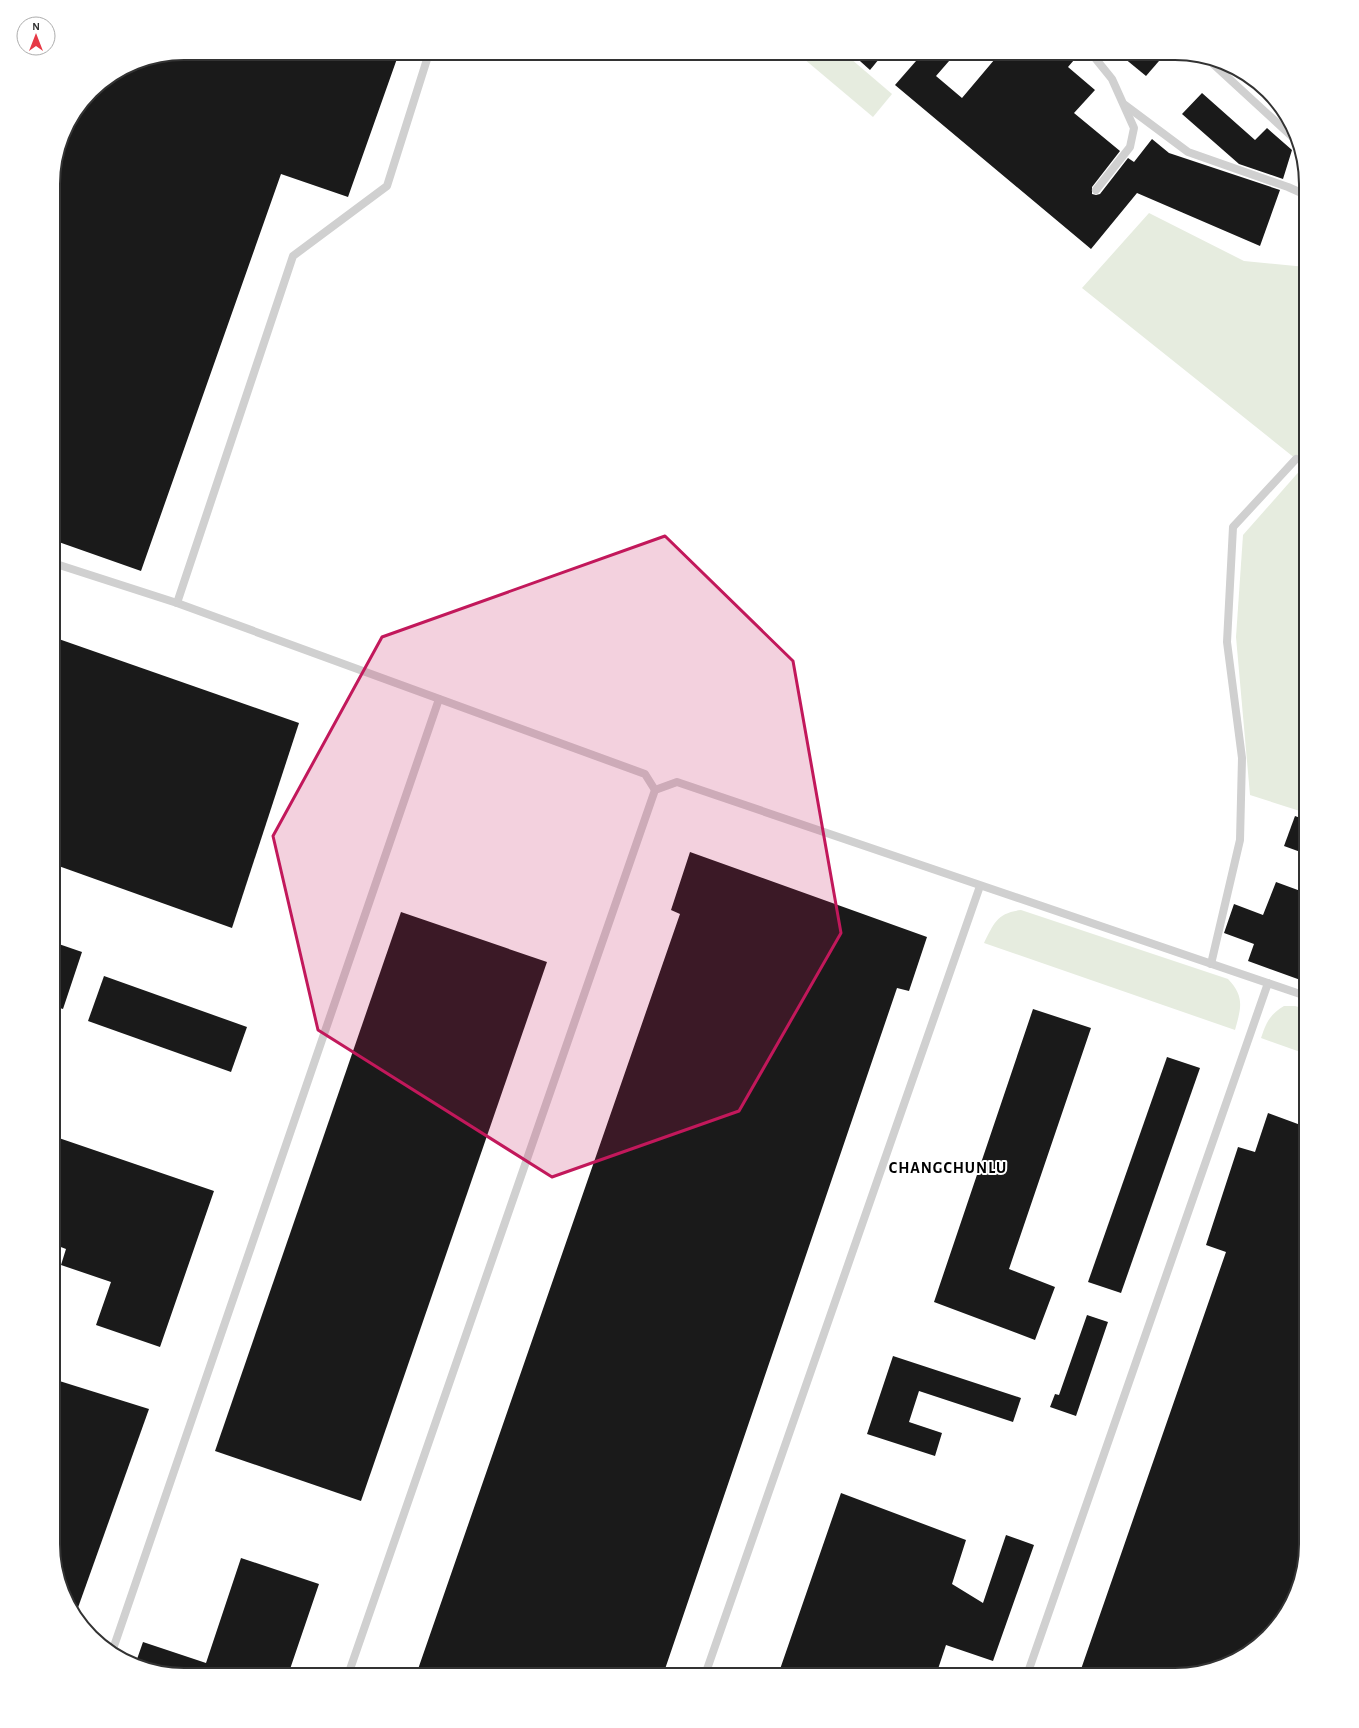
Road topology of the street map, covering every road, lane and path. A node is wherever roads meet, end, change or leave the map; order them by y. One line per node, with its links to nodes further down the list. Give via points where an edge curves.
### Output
1 (427, 60): 10 (lane, via 387,186 293,256)
2 (1097, 60): 4 (lane, via 1112,79)
3 (1218, 68): 5 (lane)
4 (1125, 105): 6 (lane, via 1134,128 1130,147); 7 (lane, via 1188,152)
5 (1282, 122)
6 (1096, 190)
7 (1299, 192)
8 (1296, 458): 14 (lane, via 1233,527 1228,642 1242,758 1240,840)
9 (60, 565): 10 (lane)
10 (177, 603): 11 (lane)
11 (439, 699): 12 (lane, via 645,774); 17 (lane)
12 (655, 790): 13 (lane, via 677,782); 18 (lane)
13 (980, 886): 14 (lane); 19 (lane)
14 (1211, 964): 15 (lane)
15 (1268, 983): 16 (lane); 20 (lane)
16 (1299, 994)
17 (114, 1646)
18 (350, 1668)
19 (707, 1668)
20 (1029, 1668)

